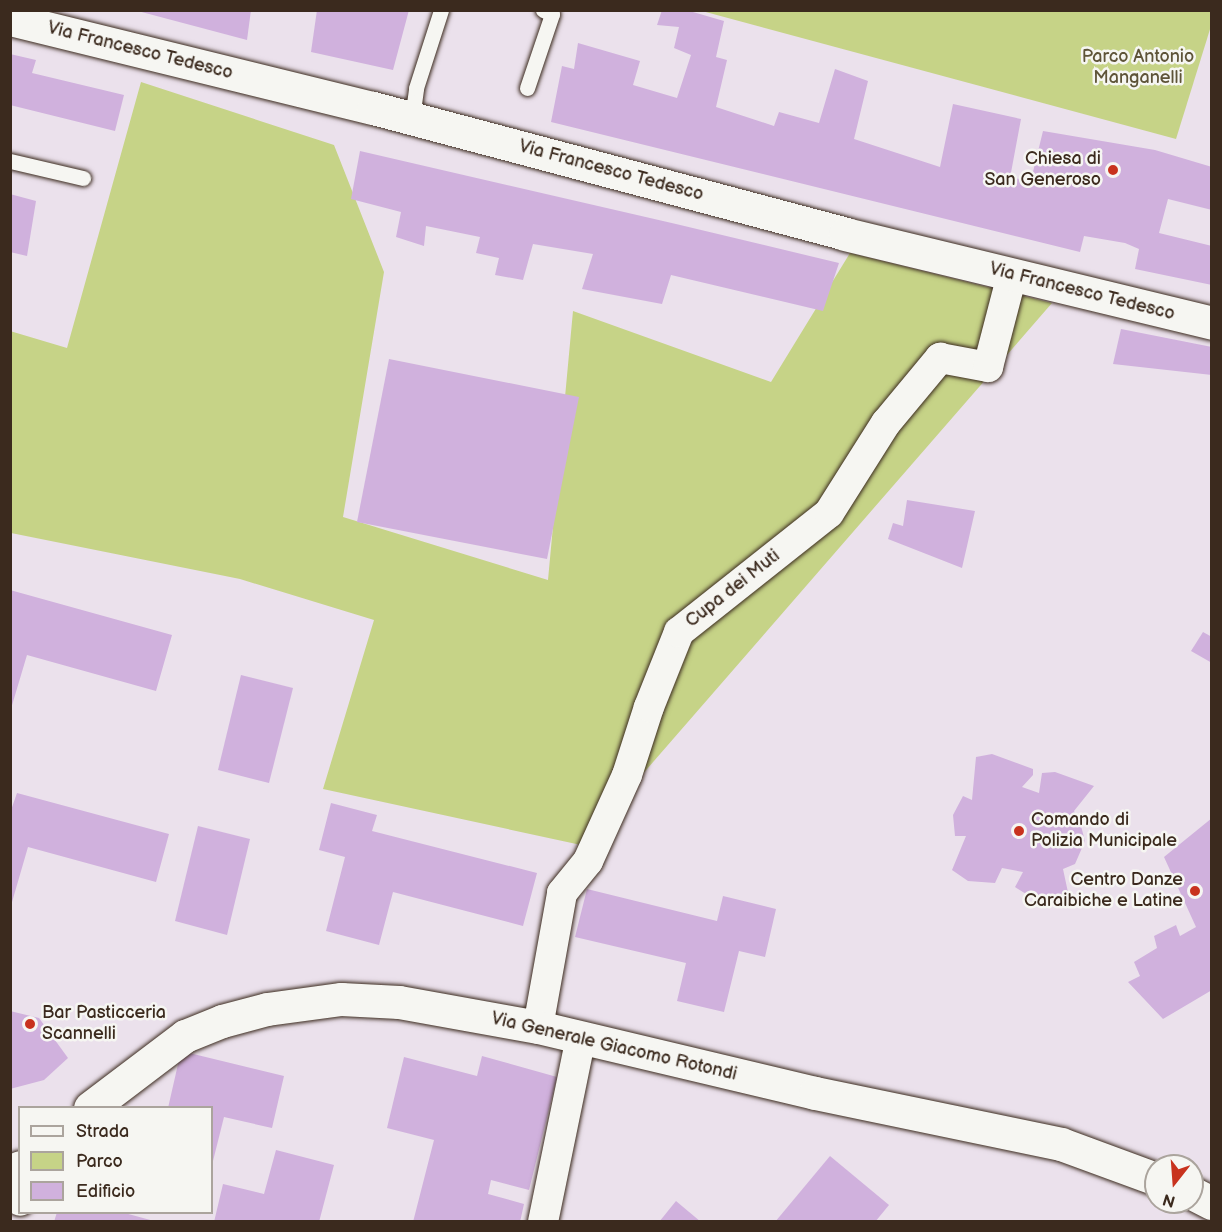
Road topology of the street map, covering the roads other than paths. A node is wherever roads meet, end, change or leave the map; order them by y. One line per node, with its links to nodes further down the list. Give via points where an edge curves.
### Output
1 (441, 10): 5 (lane, via 416,88)
2 (543, 10): 4 (lane, via 552,14)
3 (10, 19): 5 (street, Via Francesco Tedesco)
4 (527, 88)
5 (412, 118): 8 (street, Via Francesco Tedesco)
6 (10, 161): 7 (lane)
7 (83, 178)
8 (1012, 275): 9 (street, Via Francesco Tedesco); 10 (street, Cupa dei Muti, via 988,367 940,358 886,423 830,513 679,632 627,775 588,861 562,893)
9 (1212, 323)
10 (538, 1027): 11 (street, Via Generale Giacomo Rotondi); 12 (street, Via Generale Giacomo Rotondi, via 399,1002 342,999 267,1009 185,1036)
11 (581, 1037): 13 (street, Via Generale Giacomo Rotondi, via 815,1093 1061,1144); 14 (street)
12 (91, 1106)
13 (1144, 1175)
14 (543, 1221)

